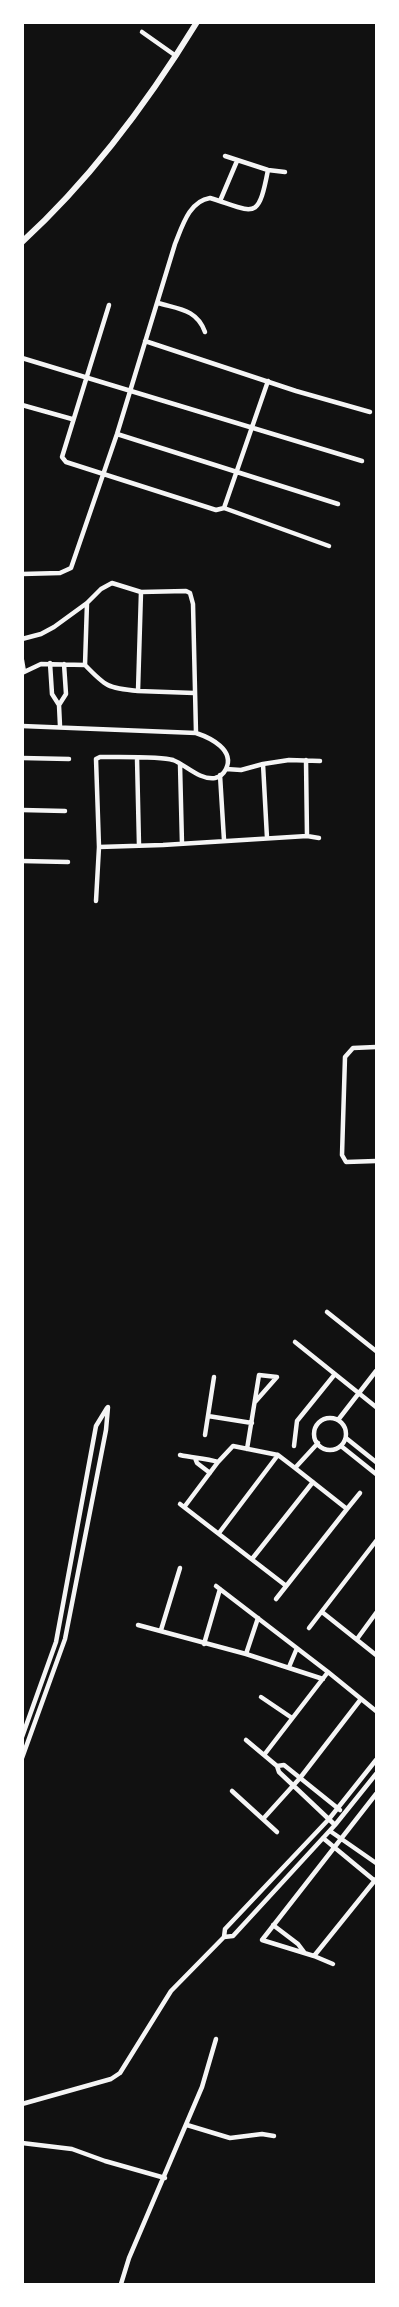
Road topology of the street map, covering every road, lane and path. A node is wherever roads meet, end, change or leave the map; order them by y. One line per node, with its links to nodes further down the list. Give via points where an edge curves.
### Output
1 (197, 22): 3 (main road)
2 (142, 32): 3 (street)
3 (176, 56): 9 (main road, via 123,132 89,173)
4 (225, 156): 5 (street)
5 (237, 161): 6 (street); 8 (street)
6 (268, 170): 7 (street); 8 (street, via 262,200 252,209 246,211)
7 (285, 172)
8 (220, 202): 10 (street, via 210,198 201,201 188,214)
9 (22, 242)
10 (158, 302): 12 (street, via 195,315); 13 (street)
11 (109, 305): 15 (street)
12 (205, 332)
13 (145, 341): 16 (street); 17 (street)
14 (22, 358): 15 (street)
15 (86, 376): 17 (street); 20 (street)
16 (268, 381): 19 (street); 21 (street)
17 (129, 390): 21 (street); 22 (street)
18 (22, 404): 20 (street)
19 (370, 412)
20 (72, 419): 24 (street, via 62,456 66,462)
21 (250, 427): 23 (street); 25 (street)
22 (118, 434): 24 (street); 25 (street)
23 (362, 461)
24 (105, 473): 27 (street, via 216,510); 29 (street, via 71,568 60,573)
25 (237, 473): 26 (street); 27 (street)
26 (338, 504)
27 (224, 508): 28 (street)
28 (330, 546)
29 (22, 574)
30 (140, 592): 31 (street, via 112,583); 38 (street); 39 (street, via 186,591 192,597)
31 (87, 603): 32 (street, via 54,627); 36 (street)
32 (22, 639)
33 (22, 660): 37 (street)
34 (50, 663): 35 (street); 37 (street, via 36,665); 40 (street, via 52,694)
35 (64, 664): 36 (street); 40 (street, via 66,694)
36 (85, 665): 38 (street, via 112,689)
37 (23, 672)
38 (138, 691): 39 (street)
39 (194, 693): 43 (street)
40 (59, 705): 42 (street)
41 (22, 726): 42 (street)
42 (60, 726): 43 (street)
43 (196, 733): 51 (street, via 227,752)
44 (22, 758): 46 (street)
45 (136, 758): 49 (street, via 171,760); 60 (street); 61 (street, via 100,757 95,761)
46 (69, 759)
47 (306, 760): 48 (street); 50 (street); 55 (street)
48 (320, 761)
49 (180, 764): 52 (street, via 208,778); 59 (street)
50 (263, 764): 51 (street, via 241,770); 56 (street)
51 (226, 769): 52 (street)
52 (220, 775): 58 (street)
53 (22, 810): 54 (street)
54 (65, 811)
55 (307, 836): 56 (street); 57 (street)
56 (267, 838): 58 (street)
57 (319, 838)
58 (224, 840): 59 (street)
59 (182, 844): 60 (street)
60 (139, 845): 61 (street)
61 (99, 847): 64 (street)
62 (22, 861): 63 (street)
63 (68, 862)
64 (96, 901)
65 (376, 1047): 66 (street, via 353,1048 345,1057 342,1155 346,1162)
66 (376, 1161)
67 (327, 1312): 69 (street)
68 (295, 1342): 71 (street)
69 (376, 1351)
70 (376, 1371): 73 (street)
71 (335, 1374): 73 (street); 82 (street, via 297,1422)
72 (214, 1377): 76 (street)
73 (359, 1393): 75 (street); 77 (street)
74 (255, 1402): 74 (street, via 259,1374 277,1377 272,1384); 78 (street)
75 (376, 1406)
76 (208, 1416): 78 (street); 79 (street)
77 (338, 1420): 80 (street, via 344,1424); 81 (street, via 324,1419 318,1423 314,1437)
78 (252, 1423): 84 (street)
79 (205, 1435)
80 (346, 1438): 83 (street); 89 (street)
81 (318, 1443): 83 (street, via 328,1450); 90 (street)
82 (294, 1446)
83 (341, 1446): 92 (street)
84 (247, 1449): 86 (street); 88 (street, via 233,1446)
85 (180, 1455): 87 (street)
86 (278, 1455): 90 (street); 96 (street)
87 (195, 1458): 88 (street); 91 (street)
88 (218, 1462): 91 (street)
89 (376, 1462)
90 (295, 1468): 93 (street)
91 (210, 1473): 96 (street, via 183,1505)
92 (376, 1474)
93 (313, 1482): 95 (street); 98 (street)
94 (360, 1493): 95 (street)
95 (346, 1509): 100 (street)
96 (219, 1533): 98 (street)
97 (376, 1541): 102 (street)
98 (252, 1559): 100 (street)
99 (180, 1568): 107 (street)
100 (285, 1585): 101 (street)
101 (276, 1599)
102 (322, 1612): 106 (street); 108 (street)
103 (376, 1613): 108 (street)
104 (258, 1618): 109 (street, via 218,1587); 110 (street); 111 (street)
105 (138, 1625): 107 (street)
106 (309, 1628)
107 (161, 1630): 109 (street)
108 (357, 1639): 112 (street)
109 (204, 1644): 111 (street)
110 (297, 1648): 113 (street); 114 (street)
111 (246, 1654): 113 (street)
112 (376, 1655)
113 (289, 1667): 115 (street)
114 (328, 1672): 115 (street); 117 (street)
115 (323, 1679): 119 (street)
116 (261, 1696): 119 (street)
117 (361, 1699): 118 (street); 127 (street)
118 (376, 1711)
119 (292, 1718): 122 (street)
120 (22, 1737): 123 (street, via 56,1642 96,1426 108,1407 65,1640)
121 (246, 1740): 122 (street)
122 (264, 1755): 125 (street)
123 (22, 1758)
124 (376, 1760): 131 (street)
125 (277, 1766): 127 (street, via 284,1765); 128 (street)
126 (376, 1774): 132 (street)
127 (300, 1778): 128 (street); 131 (street)
128 (294, 1786): 133 (street); 134 (street)
129 (232, 1791): 133 (street)
130 (376, 1794): 139 (street)
131 (338, 1809): 132 (street); 134 (street)
132 (345, 1814): 135 (street)
133 (263, 1819): 137 (street)
134 (329, 1819): 135 (street); 144 (street, via 225,1929)
135 (335, 1825): 136 (street)
136 (330, 1831): 138 (street); 139 (street)
137 (276, 1832)
138 (324, 1838): 140 (street); 144 (street, via 233,1936)
139 (341, 1838): 140 (street); 141 (street)
140 (334, 1847): 142 (street); 143 (street)
141 (376, 1864)
142 (376, 1880): 146 (street)
143 (274, 1925): 145 (street, via 298,1944); 145 (street, via 262,1940)
144 (224, 1937): 149 (street, via 170,1990 120,2073 110,2079)
145 (305, 1954): 146 (street)
146 (314, 1956): 147 (street)
147 (333, 1964)
148 (216, 2039): 150 (street)
149 (22, 2104)
150 (187, 2125): 151 (street, via 230,2138 262,2134); 153 (street)
151 (274, 2136)
152 (22, 2143): 153 (street, via 72,2149)
153 (165, 2178): 154 (street, via 129,2258)
154 (121, 2284)

